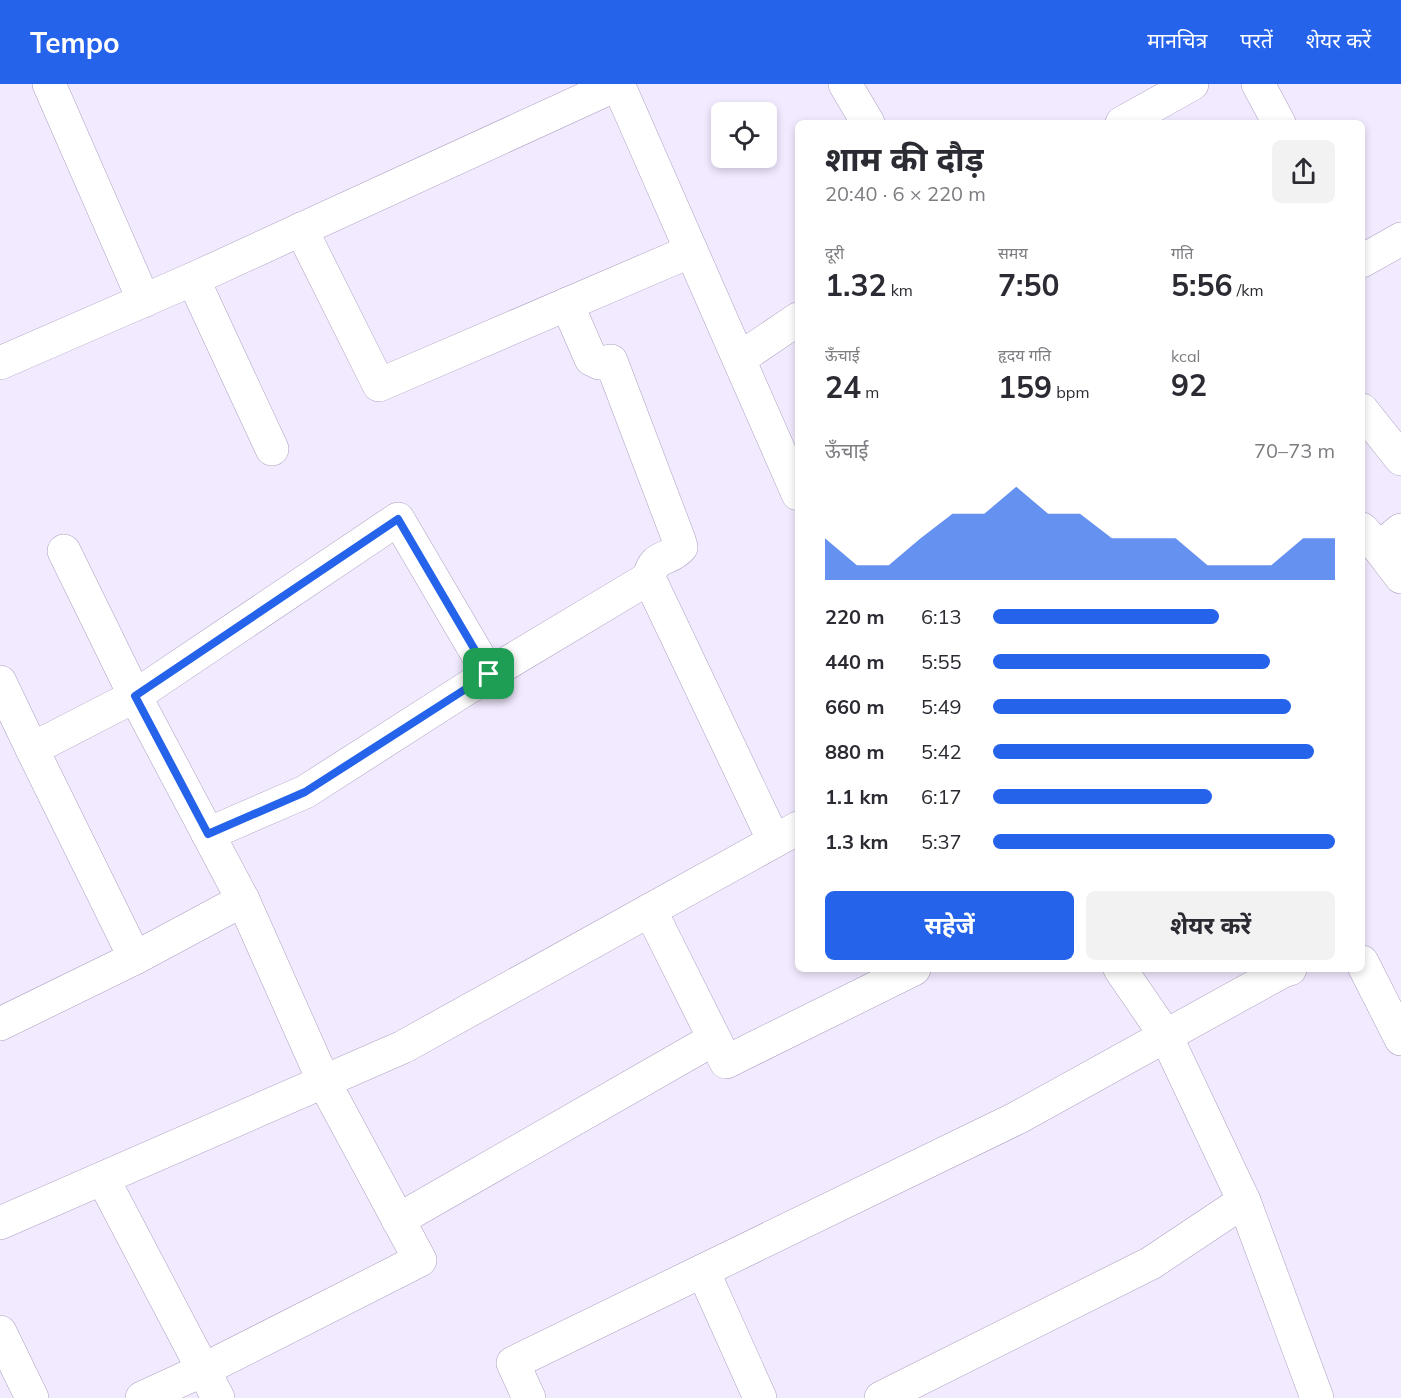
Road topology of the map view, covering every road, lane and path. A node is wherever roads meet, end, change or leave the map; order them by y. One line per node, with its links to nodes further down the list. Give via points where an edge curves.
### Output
1 (49, 84): 14 (street)
2 (618, 84): 9 (street); 11 (street)
3 (845, 84): 6 (street)
4 (1192, 84): 7 (street)
5 (1258, 84): 8 (street)
6 (866, 120)
7 (1127, 120)
8 (1277, 120)
9 (301, 229): 13 (street); 15 (street, via 379,385)
10 (1401, 239): 12 (street)
11 (691, 250): 15 (street); 17 (street)
12 (1365, 259)
13 (193, 279): 14 (street); 20 (street)
14 (144, 301): 18 (street)
15 (567, 304): 26 (street, via 591,359 598,363 611,361 679,540 681,547 656,561)
16 (795, 321): 17 (street)
17 (739, 359): 22 (street)
18 (0, 362)
19 (1365, 414): 21 (street)
20 (272, 449)
21 (1401, 459)
22 (795, 487)
23 (1381, 536): 25 (street)
24 (64, 551): 29 (street)
25 (1401, 577)
26 (649, 578): 27 (street); 32 (street)
27 (489, 674): 29 (street, via 398,519); 31 (street, via 305,792)
28 (0, 682): 30 (street)
29 (135, 696): 30 (street); 31 (street)
30 (32, 749): 35 (street)
31 (208, 834): 33 (street)
32 (786, 835): 34 (street)
33 (243, 900): 35 (street); 44 (street)
34 (650, 910): 42 (street); 44 (street, via 403,1047)
35 (135, 958): 40 (street)
36 (1365, 968): 43 (street)
37 (908, 972): 42 (street, via 726,1062)
38 (1122, 972): 41 (street)
39 (1281, 972): 41 (street)
40 (0, 1024)
41 (1166, 1036): 46 (street); 49 (street, via 1017,1118)
42 (714, 1039): 47 (street)
43 (1401, 1039)
44 (324, 1082): 45 (street); 47 (street)
45 (103, 1179): 48 (street); 51 (street)
46 (1244, 1202): 57 (street, via 1151,1263); 58 (street)
47 (398, 1220): 51 (street, via 420,1260)
48 (0, 1223)
49 (702, 1271): 55 (street, via 513,1363); 56 (street)
50 (0, 1332): 52 (street)
51 (203, 1370): 53 (street); 54 (street)
52 (32, 1398)
53 (142, 1398)
54 (218, 1398)
55 (529, 1398)
56 (760, 1398)
57 (881, 1398)
58 (1317, 1398)

